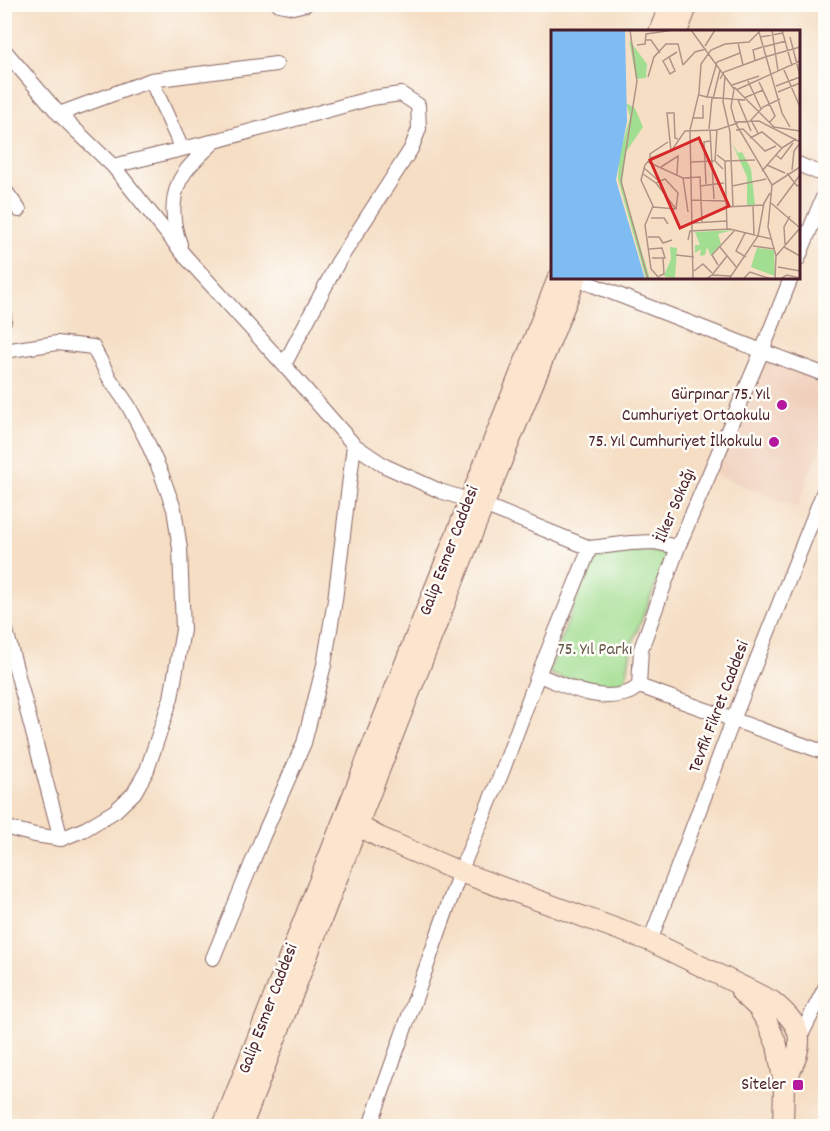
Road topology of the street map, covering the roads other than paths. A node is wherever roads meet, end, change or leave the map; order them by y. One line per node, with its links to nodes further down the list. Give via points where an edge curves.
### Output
1 (279, 4): 2 (street)
2 (306, 4)
3 (670, 4): 5 (street)
4 (688, 4): 6 (street)
5 (660, 30)
6 (677, 30)
7 (4, 50): 10 (street)
8 (276, 64): 9 (street)
9 (151, 80): 10 (street); 12 (street)
10 (59, 114): 14 (street)
11 (215, 141): 12 (street); 20 (street, via 184,172 174,193 175,232); 29 (street, via 372,98 401,94 418,105 419,129 411,149 338,262)
12 (182, 149): 14 (street)
13 (800, 165): 15 (street)
14 (113, 166): 20 (street)
15 (825, 176)
16 (4, 189): 18 (street)
17 (825, 190): 19 (street)
18 (19, 210)
19 (800, 254)
20 (185, 256): 29 (street)
21 (558, 279): 33 (street, Galip Esmer Caddesi)
22 (576, 279): 33 (street)
23 (579, 279): 28 (street)
24 (791, 279): 28 (street, İlker Sokağı)
25 (4, 316): 26 (street)
26 (4, 321)
27 (4, 351): 43 (street, via 57,343 93,347 128,405 161,473 174,508 180,549 183,630 171,698 147,770 134,793 115,811 85,830)
28 (762, 351): 30 (street); 34 (street, İlker Sokağı)
29 (284, 364): 31 (street)
30 (825, 375)
31 (354, 445): 33 (street, via 385,466); 46 (street, via 335,600 324,665 304,743)
32 (825, 486): 39 (street, Tevfik Fikret Caddesi)
33 (477, 503): 35 (street); 41 (street, Galip Esmer Caddesi)
34 (678, 547): 35 (street, via 654,542); 38 (street, İlker Sokağı, via 641,649)
35 (590, 548): 37 (street)
36 (4, 623): 43 (street)
37 (538, 675): 38 (street, via 601,696 628,693); 44 (street)
38 (639, 686): 39 (street)
39 (734, 720): 40 (street); 45 (street, Tevfik Fikret Caddesi)
40 (825, 753)
41 (351, 823): 44 (street); 51 (street, Galip Esmer Caddesi); 52 (street)
42 (4, 827): 43 (street)
43 (61, 839)
44 (460, 872): 45 (street); 53 (street)
45 (651, 941): 47 (street)
46 (213, 958)
47 (718, 974): 49 (street, via 772,1001 795,1023); 50 (street, via 758,1008 768,1024 777,1045)
48 (825, 986): 49 (street)
49 (800, 1037): 50 (street, via 794,1064)
50 (784, 1084): 54 (street)
51 (223, 1126)
52 (243, 1126)
53 (370, 1126)
54 (783, 1126)

